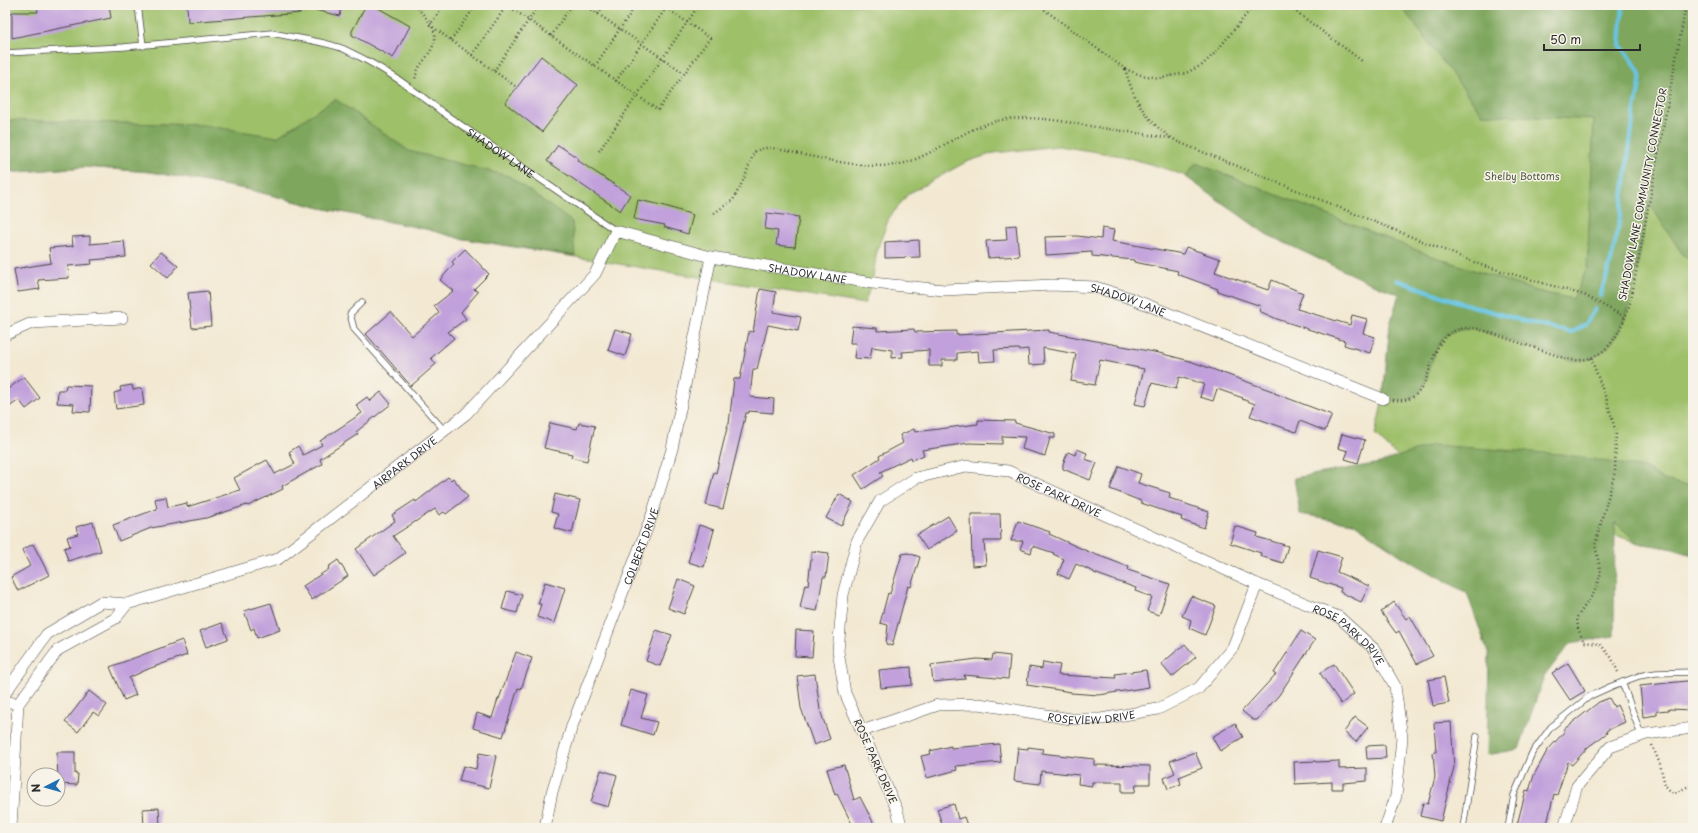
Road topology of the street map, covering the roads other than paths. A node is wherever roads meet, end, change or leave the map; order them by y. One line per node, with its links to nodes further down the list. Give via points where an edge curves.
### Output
1 (138, 5): 2 (lane)
2 (143, 46): 3 (lane, SHADOW LANE); 4 (lane, SHADOW LANE, via 272,33 310,39 340,48 375,64 414,89 442,112)
3 (5, 53)
4 (616, 231): 5 (street, SHADOW LANE); 10 (street, AIRPARK DRIVE, via 595,274 466,414)
5 (711, 257): 9 (street, SHADOW LANE, via 872,283 944,290 1052,285 1096,288 1130,298); 23 (street, COLBERT DRIVE, via 672,449 652,515 572,726)
6 (362, 302): 10 (lane, via 350,314 354,328)
7 (122, 318): 8 (street, via 32,323)
8 (5, 335)
9 (1383, 399)
10 (445, 430): 12 (street, AIRPARK DRIVE, via 278,559)
11 (1257, 584): 19 (street, ROSEVIEW DRIVE, via 1233,647 1199,688 1158,709 1101,719 1071,719 979,704 938,705); 19 (street, ROSE PARK DRIVE, via 1008,471 966,466 916,478 880,501 857,541 843,595 838,651 845,692); 25 (street, ROSE PARK DRIVE, via 1339,617 1374,649 1395,686 1402,738 1396,796)
12 (127, 604): 15 (street, AIRPARK DRIVE, via 101,602 48,634); 17 (street, via 116,618 58,650)
13 (1693, 672): 14 (lane, via 1656,673)
14 (1622, 682): 21 (lane); 27 (lane, via 1590,696 1551,727 1532,753 1514,795)
15 (5, 693)
16 (5, 701): 17 (street)
17 (18, 704): 22 (street)
18 (1693, 728): 21 (street)
19 (862, 731): 24 (street, ROSE PARK DRIVE, via 897,810)
20 (1477, 736): 26 (lane)
21 (1641, 736): 28 (street, via 1610,747 1577,786)
22 (11, 828)
23 (544, 828)
24 (902, 828)
25 (1385, 828)
26 (1463, 828)
27 (1508, 828)
28 (1564, 828)

